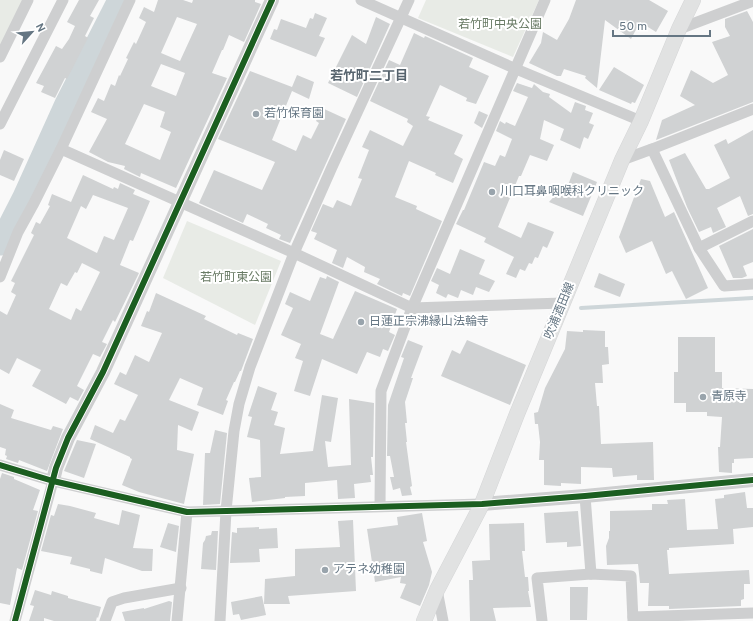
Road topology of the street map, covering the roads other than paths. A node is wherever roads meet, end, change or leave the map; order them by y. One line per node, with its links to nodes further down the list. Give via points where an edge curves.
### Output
1 (28, 0): 12 (street)
2 (63, 0): 16 (street)
3 (130, 0): 17 (street)
4 (272, 0): 20 (street)
5 (362, 0): 10 (street)
6 (409, 0): 10 (street)
7 (545, 0): 13 (street)
8 (693, 0): 11 (main road, 吹浦酒田線)
9 (753, 1): 11 (street)
10 (400, 18): 13 (street); 23 (street)
11 (678, 29): 15 (main road, 吹浦酒田線)
12 (0, 58)
13 (516, 68): 15 (street); 27 (street)
14 (753, 109): 18 (street)
15 (642, 121): 19 (main road, 吹浦酒田線)
16 (0, 124)
17 (60, 149): 20 (street); 24 (street, via 18,232)
18 (652, 149): 19 (street); 22 (street)
19 (622, 160): 26 (main road, 吹浦酒田線)
20 (180, 202): 23 (street); 30 (street, via 103,372 68,438)
21 (753, 221): 22 (street)
22 (700, 248): 25 (street, via 724,286)
23 (294, 253): 27 (street); 34 (street, via 250,367 239,404)
24 (0, 276)
25 (753, 284)
26 (563, 303): 27 (street); 32 (main road, 吹浦酒田線)
27 (412, 308): 33 (street, via 381,391)
28 (0, 465): 30 (street)
29 (753, 480): 31 (street)
30 (53, 481): 35 (street); 41 (street)
31 (585, 496): 32 (street); 36 (street)
32 (482, 504): 33 (street); 38 (main road, 吹浦酒田線)
33 (380, 506): 34 (street)
34 (226, 511): 35 (street); 44 (street)
35 (187, 512): 37 (street)
36 (591, 574): 40 (street, via 631,576); 47 (street, via 537,578)
37 (181, 588): 42 (street, via 112,602); 43 (street)
38 (437, 590): 45 (main road, 吹浦酒田線); 46 (street)
39 (753, 613): 40 (street)
40 (633, 619)
41 (15, 621)
42 (104, 621)
43 (177, 621)
44 (220, 621)
45 (424, 621)
46 (443, 621)
47 (542, 621)

